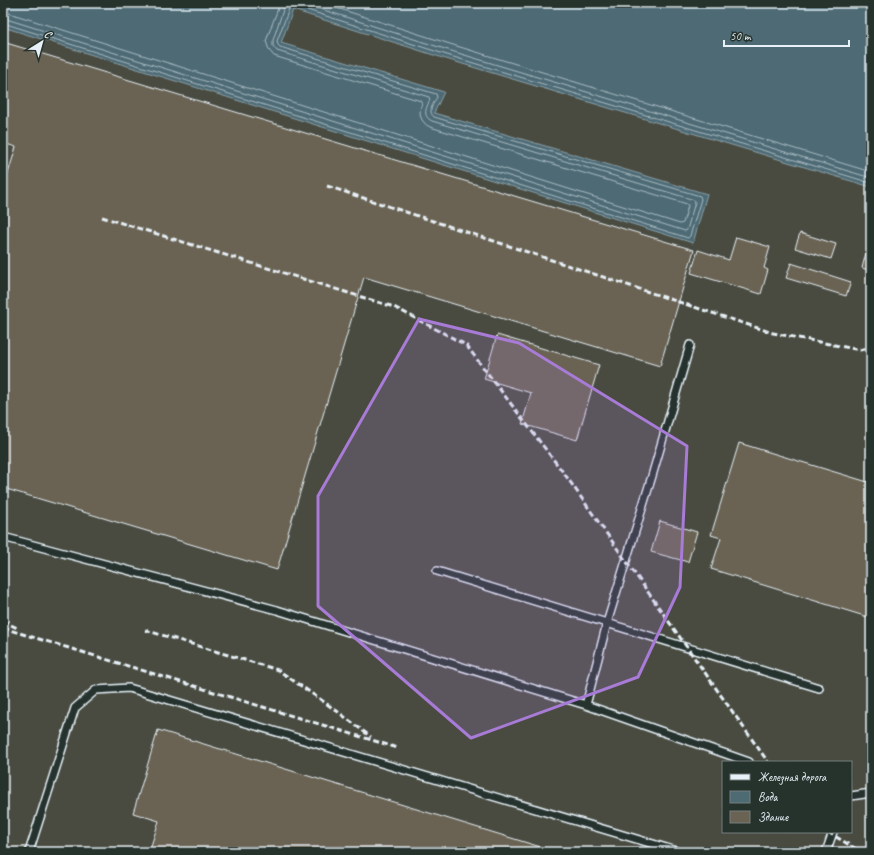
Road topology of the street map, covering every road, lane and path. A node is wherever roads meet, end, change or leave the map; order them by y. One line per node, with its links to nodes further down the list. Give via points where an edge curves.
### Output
1 (690, 345): 4 (lane)
2 (3, 537): 6 (lane, via 277,610)
3 (437, 570): 4 (lane)
4 (607, 623): 5 (lane); 6 (lane)
5 (819, 688)
6 (586, 705): 7 (lane)
7 (746, 761)
8 (871, 793): 9 (lane)
9 (852, 796)
10 (834, 833): 13 (lane)
11 (29, 852): 12 (lane, via 75,708 96,690 129,688)
12 (680, 852)
13 (826, 852)

